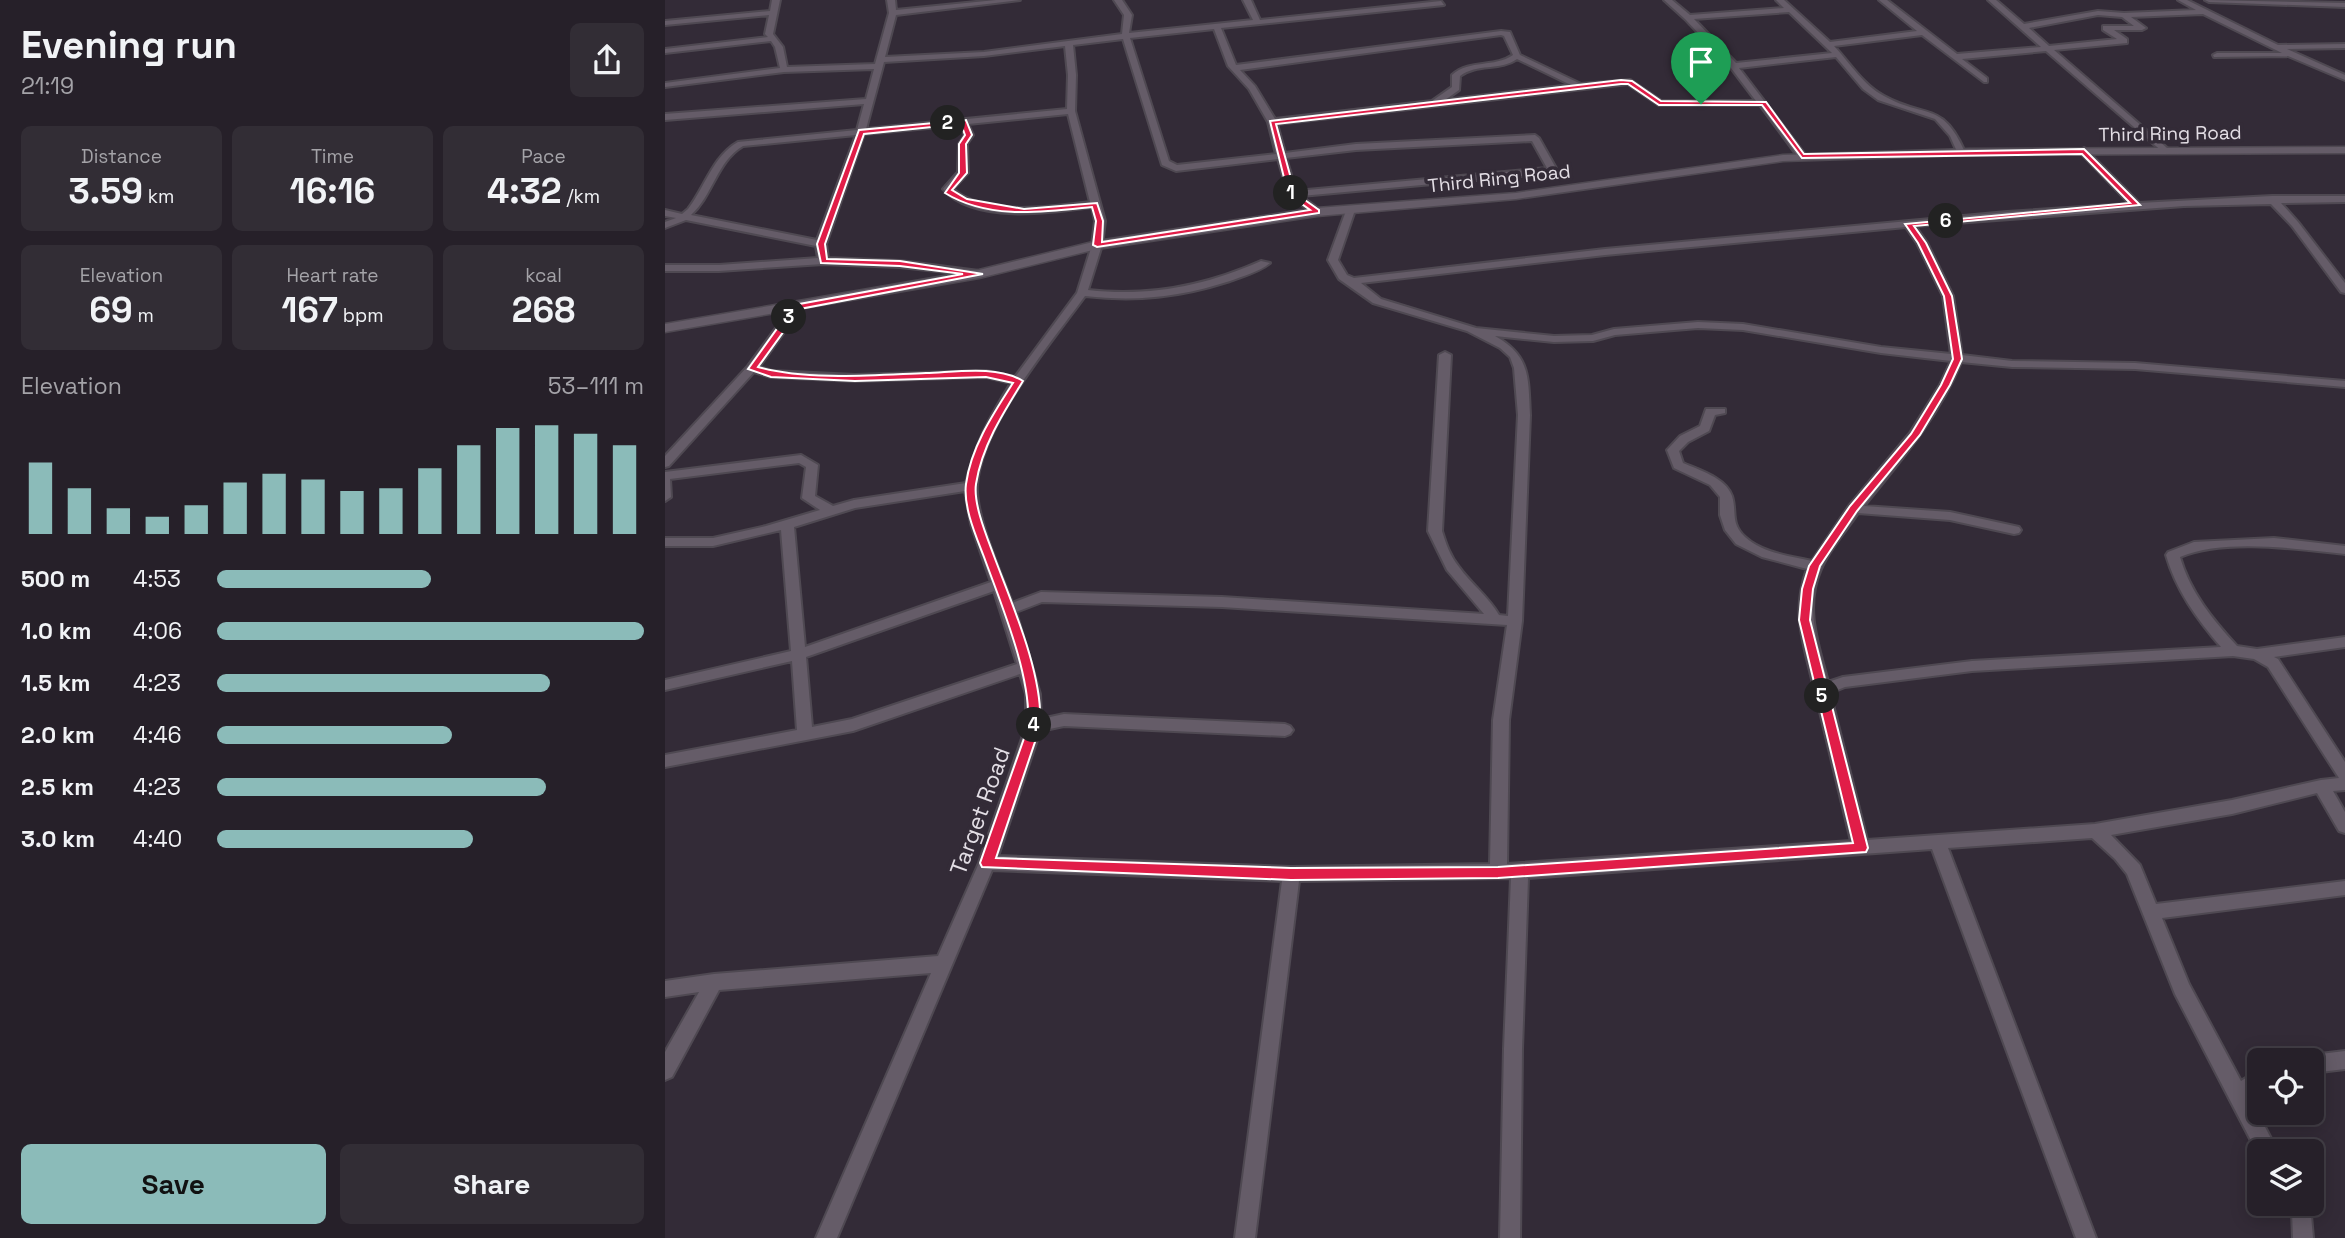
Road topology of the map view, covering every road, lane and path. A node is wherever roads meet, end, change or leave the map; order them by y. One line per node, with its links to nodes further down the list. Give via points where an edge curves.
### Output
1 (776, 0): 19 (street)
2 (891, 0): 20 (street)
3 (1016, 0): 20 (street)
4 (1118, 0): 24 (street, via 1127,12)
5 (1247, 0): 23 (street)
6 (1668, 0): 22 (street)
7 (1780, 0): 16 (street)
8 (1883, 0): 29 (street)
9 (1992, 0): 27 (street)
10 (2208, 0): 13 (street); 14 (street)
11 (1353, 1): 17 (street)
12 (1441, 2): 17 (street)
13 (2185, 2): 18 (street)
14 (2328, 2): 15 (street)
15 (2345, 5)
16 (1791, 10): 22 (street); 32 (street)
17 (1347, 12): 23 (street)
18 (2203, 12): 21 (street); 35 (street)
19 (772, 13): 25 (street); 31 (street, via 769,34)
20 (893, 13): 43 (street)
21 (2124, 15): 27 (street, via 2098,13); 36 (street, via 2142,28 2106,28 2124,41)
22 (1688, 17): 44 (street)
23 (1257, 21): 26 (street)
24 (1126, 22): 28 (street); 30 (street)
25 (665, 23)
26 (1216, 26): 28 (street); 45 (street)
27 (2022, 27): 36 (street)
28 (1160, 32): 30 (street)
29 (1925, 32): 32 (street); 42 (street)
30 (1126, 36): 33 (street); 65 (street, via 1168,166)
31 (773, 39): 37 (street); 46 (street)
32 (1828, 44): 38 (street)
33 (1069, 45): 43 (street); 56 (street, Target Road)
34 (2345, 46): 35 (street)
35 (2276, 47): 40 (street)
36 (2051, 50): 42 (street); 61 (street)
37 (665, 51)
38 (1837, 55): 44 (street); 64 (street, via 1883,99 1935,115 1950,129)
39 (2217, 55): 40 (street)
40 (2290, 55): 48 (street)
41 (1517, 56): 45 (street, via 1507,34 1501,33); 47 (street); 55 (street, via 1503,64 1465,68 1456,75 1456,88)
42 (1954, 57): 49 (street)
43 (879, 63): 46 (street); 53 (street)
44 (1734, 66): 54 (street)
45 (1234, 68): 59 (street)
46 (784, 71): 50 (street)
47 (1555, 74): 51 (street); 52 (street, via 1551,85)
48 (2345, 78)
49 (1984, 80)
50 (665, 85)
51 (1581, 86): 52 (street); 54 (street, via 1630,82 1659,103 1673,105)
52 (1540, 90): 55 (street)
53 (870, 101): 57 (street); 60 (street)
54 (1764, 103): 66 (street)
55 (1431, 105): 59 (street)
56 (1071, 111): 58 (street); 70 (street, Target Road)
57 (665, 117)
58 (963, 122): 60 (street); 70 (street, via 969,135 963,144 963,173 948,189 954,196 1024,211)
59 (1272, 122): 65 (street)
60 (861, 132): 75 (street, via 733,147); 78 (street)
61 (2164, 150): 62 (street, Third Ring Road); 63 (street, Third Ring Road)
62 (2345, 150)
63 (2084, 151): 64 (street, Third Ring Road); 71 (street)
64 (1961, 152): 66 (street, Third Ring Road)
65 (1281, 156): 67 (street); 67 (street, via 1535,138 1553,170)
66 (1802, 156): 72 (street, Third Ring Road, via 1516,196)
67 (1292, 194): 73 (street)
68 (2272, 199): 69 (street); 71 (street); 85 (street)
69 (2345, 199)
70 (1095, 204): 79 (street, Target Road, via 1100,221)
71 (2136, 205): 76 (street)
72 (1350, 210): 73 (street, Third Ring Road); 84 (street, via 1333,260 1343,277)
73 (1317, 212): 79 (street, Third Ring Road)
74 (665, 214): 75 (street)
75 (685, 217): 77 (street); 78 (street)
76 (1909, 224): 84 (street, via 1592,253); 91 (street, via 1948,296)
77 (665, 225)
78 (821, 244): 80 (street)
79 (1097, 245): 83 (street, Third Ring Road); 86 (street, Target Road)
80 (824, 261): 82 (street); 83 (street)
81 (1265, 263): 86 (street, via 1242,275 1177,291 1126,297)
82 (665, 268)
83 (979, 274): 87 (street, Third Ring Road)
84 (1355, 281): 89 (street, via 1377,301)
85 (2345, 290)
86 (1082, 293): 93 (street, Target Road)
87 (797, 307): 88 (street, Third Ring Road); 92 (street)
88 (665, 328)
89 (1477, 331): 91 (street, via 1554,339 1698,325 1743,327); 110 (street, via 1516,356 1522,383)
90 (1445, 355): 109 (street, via 1435,531 1449,563 1487,605)
91 (1957, 359): 94 (street, via 2069,367 2135,366); 100 (street, via 1915,435)
92 (752, 369): 93 (street, via 855,378 986,374); 96 (street)
93 (1018, 381): 98 (street, Target Road, via 981,448)
94 (2345, 384)
95 (1721, 411): 106 (street, via 1710,411 1705,428 1673,450 1678,465 1714,482 1726,496 1725,515 1732,534 1749,547)
96 (665, 463)
97 (665, 479): 99 (street); 101 (street, via 801,459 812,465 808,498)
98 (971, 486): 101 (street); 107 (street, Target Road, via 977,524)
99 (665, 497)
100 (1854, 509): 103 (street, via 1950,516); 106 (street)
101 (830, 510): 102 (street)
102 (787, 524): 104 (street, via 713,542); 114 (street)
103 (2014, 530)
104 (665, 542)
105 (2345, 550): 112 (street, via 2274,542 2193,546 2173,555 2176,570 2218,636)
106 (1815, 566): 117 (street, via 1807,589 1805,620)
107 (998, 585): 108 (street, Target Road); 114 (street)
108 (1009, 610): 109 (street, via 1041,597 1222,602); 115 (street, Target Road)
109 (1495, 621): 110 (street)
110 (1515, 621): 130 (street, via 1501,720)
111 (2345, 642): 113 (street)
112 (2233, 651): 113 (street); 117 (street, via 1972,666 1843,682)
113 (2257, 654): 122 (street, via 2273,663)
114 (796, 655): 116 (street); 120 (street)
115 (1024, 667): 118 (street, Target Road, via 1033,694); 120 (street, via 887,715)
116 (665, 685)
117 (1820, 691): 128 (street)
118 (1034, 727): 119 (street, via 1078,720); 129 (street, Target Road)
119 (1285, 730)
120 (805, 734): 121 (street)
121 (665, 761)
122 (2345, 775)
123 (2345, 784): 124 (street)
124 (2321, 786): 125 (street); 126 (street)
125 (2345, 826)
126 (2095, 831): 127 (street); 134 (street, via 2134,870)
127 (1938, 844): 128 (street); 148 (street)
128 (1861, 848): 131 (street)
129 (987, 863): 132 (street); 135 (street, Target Road)
130 (1498, 872): 131 (street); 132 (street)
131 (1520, 872): 147 (street)
132 (1291, 874): 146 (street)
133 (2345, 888): 134 (street)
134 (2150, 912): 142 (street, via 2181,988)
135 (945, 964): 136 (street); 145 (street, Target Road)
136 (714, 982): 137 (street); 140 (street)
137 (665, 989)
138 (2345, 1060): 139 (street)
139 (2324, 1063)
140 (665, 1071)
141 (2247, 1089): 142 (street)
142 (2239, 1099): 143 (street)
143 (2261, 1139)
144 (2302, 1216): 149 (street)
145 (826, 1238)
146 (1245, 1238)
147 (1510, 1238)
148 (2086, 1238)
149 (2304, 1238)

